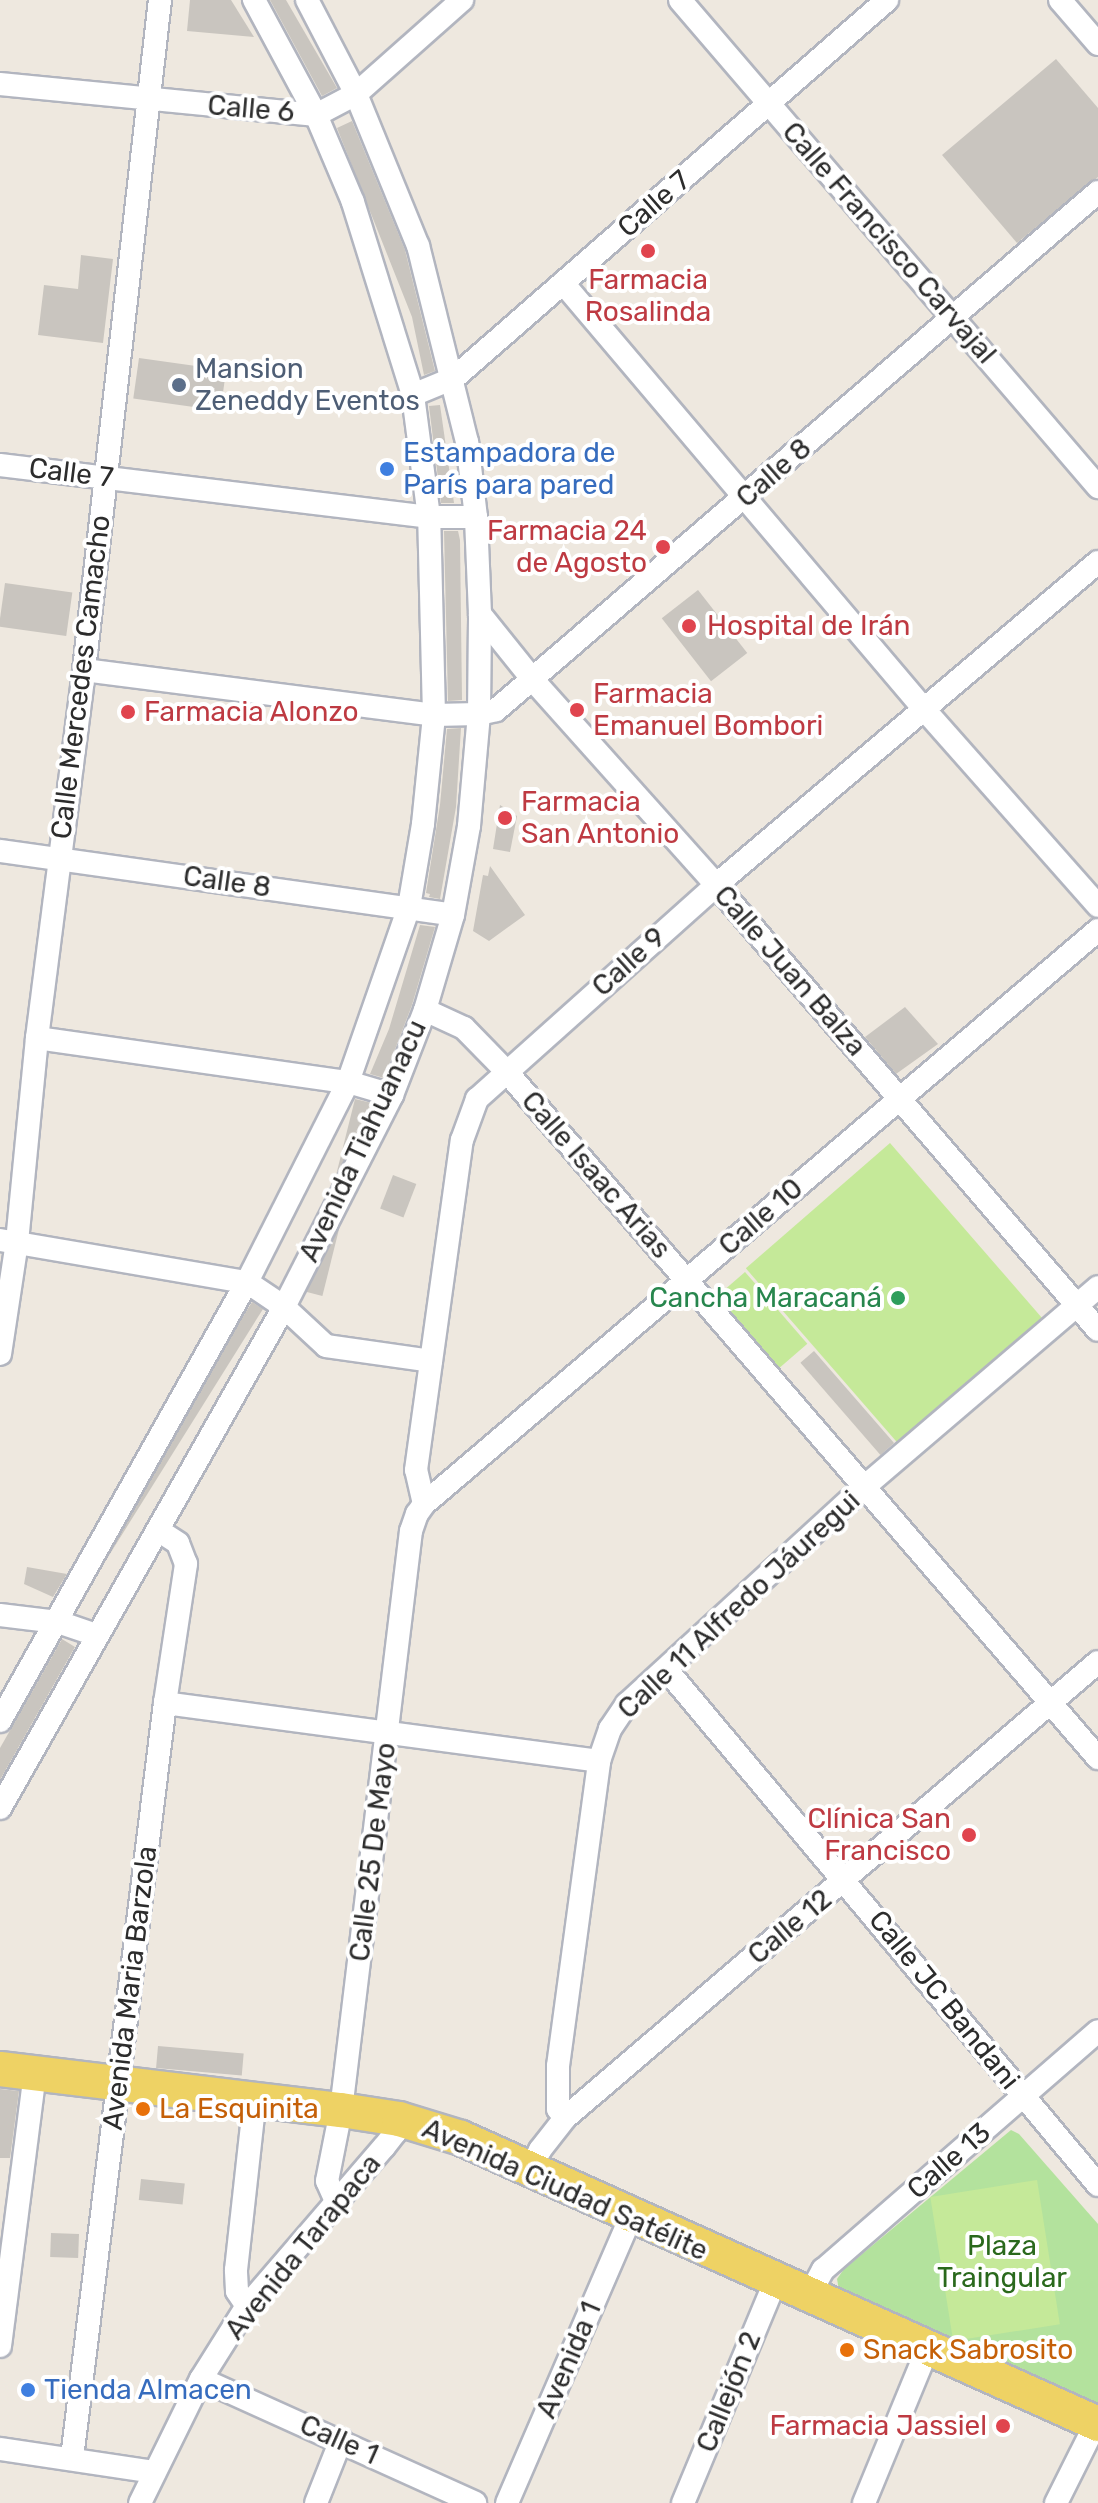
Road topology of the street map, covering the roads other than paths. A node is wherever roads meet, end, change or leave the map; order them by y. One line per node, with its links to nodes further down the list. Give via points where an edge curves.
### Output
1 (160, 0): 11 (street, Calle Mercedes Camacho)
2 (254, 0): 13 (street, Avenida Tiahuanacu)
3 (307, 0): 10 (street, Avenida Tiahuanacu)
4 (462, 0): 10 (street, Calle 6)
5 (680, 0): 12 (street, Calle Francisco Carvajal)
6 (887, 0): 12 (street, Calle 7)
7 (1060, 0): 8 (street)
8 (1098, 44)
9 (0, 84): 11 (street, Calle 6)
10 (356, 94): 13 (street, Calle 6); 17 (street, Avenida Tiahuanacu, via 418,246)
11 (149, 100): 13 (street, Calle 6); 20 (street, Calle Mercedes Camacho)
12 (769, 103): 15 (street, Calle 7); 16 (street, Calle Francisco Carvajal)
13 (316, 115): 18 (street, Avenida Tiahuanacu, via 353,202)
14 (1098, 192): 16 (street, Calle 8)
15 (563, 283): 17 (street, Calle 7); 22 (street)
16 (952, 316): 21 (street, Calle Francisco Carvajal); 22 (street, Calle 8)
17 (454, 378): 18 (street, Calle 7); 24 (street, Avenida Tiahuanacu)
18 (413, 395): 23 (street, Avenida Tiahuanacu)
19 (0, 465): 20 (street, Calle 7)
20 (104, 477): 23 (street, Calle 7); 27 (street, Calle Mercedes Camacho)
21 (1098, 487)
22 (745, 499): 28 (street, Calle 8); 29 (street)
23 (429, 517): 24 (street, Calle 7); 31 (street, Avenida Tiahuanacu)
24 (476, 517): 26 (street, Avenida Tiahuanacu)
25 (1098, 562): 29 (street, Calle 9)
26 (480, 614): 28 (street, Calle Juan Balza); 30 (street, Avenida Tiahuanacu)
27 (84, 670): 31 (street, Calle 8); 33 (street, Calle Mercedes Camacho)
28 (533, 680): 30 (street, Calle 8, via 496,710); 34 (street, Calle Juan Balza)
29 (923, 708): 34 (street, Calle 9); 35 (street)
30 (479, 714): 31 (street, Calle 8); 37 (street, Avenida Tiahuanacu, via 469,826)
31 (434, 715): 36 (street, Avenida Tiahuanacu)
32 (0, 851): 33 (street, Calle 8)
33 (59, 859): 36 (street, Calle 8); 40 (street, Calle Mercedes Camacho)
34 (716, 885): 41 (street, Calle 9); 44 (street, Calle Juan Balza)
35 (1098, 906)
36 (409, 907): 37 (street, Calle 8); 42 (street, Avenida Tiahuanacu)
37 (453, 915): 39 (street, Avenida Tiahuanacu)
38 (1098, 930): 44 (street, Calle 10)
39 (425, 1010): 41 (street, Calle Isaac Arias, via 464,1028); 43 (street, Avenida Tiahuanacu)
40 (37, 1038): 42 (street); 45 (street, Calle Mercedes Camacho)
41 (506, 1071): 46 (street, Calle Isaac Arias); 53 (street, Calle 9, via 477,1099 465,1127)
42 (348, 1082): 43 (street); 47 (street, Avenida Tiahuanacu)
43 (392, 1095): 50 (street, Avenida Tiahuanacu)
44 (898, 1098): 46 (street, Calle 10); 49 (street, Calle Juan Balza)
45 (8, 1241): 47 (street); 52 (street, Calle Mercedes Camacho)
46 (687, 1281): 54 (street, Calle Isaac Arias); 55 (street, Calle 10)
47 (247, 1282): 50 (street); 58 (street, Avenida Tiahuanacu)
48 (1098, 1287): 49 (street, Calle 11 Alfredo Jáuregui)
49 (1076, 1305): 51 (street, Calle Juan Balza); 54 (street, Calle 11 Alfredo Jáuregui)
50 (284, 1307): 53 (street, via 326,1346); 56 (street, Avenida Tiahuanacu)
51 (1098, 1330)
52 (0, 1354)
53 (431, 1361): 55 (street, Calle 9, via 416,1470)
54 (863, 1488): 61 (street, Calle 11 Alfredo Jáuregui); 63 (street, Calle Isaac Arias)
55 (424, 1504): 65 (street, Calle 25 De Mayo, via 411,1531)
56 (158, 1530): 59 (street, Avenida Tiahuanacu); 62 (street, Avenida Maria Barzola, via 178,1543 186,1564)
57 (0, 1615): 58 (street)
58 (58, 1622): 59 (street); 64 (street, Avenida Tiahuanacu)
59 (96, 1635): 68 (street, Avenida Tiahuanacu)
60 (1098, 1662): 63 (street, Calle 12)
61 (666, 1669): 67 (street, Calle 11 Alfredo Jáuregui, via 627,1704 610,1729); 69 (street, Calle JC Bandani)
62 (165, 1703): 65 (street); 73 (street, Avenida Maria Barzola)
63 (1051, 1704): 66 (street, Calle Isaac Arias); 69 (street, Calle 12)
64 (0, 1721)
65 (388, 1734): 67 (street); 76 (street, Calle 25 De Mayo)
66 (1098, 1758)
67 (599, 1761): 77 (street, Calle 11 Alfredo Jáuregui, via 556,2087 558,2109)
68 (0, 1808)
69 (846, 1880): 74 (street, Calle JC Bandani); 77 (street, Calle 12)
70 (1098, 2031): 74 (street, Calle 13)
71 (0, 2069): 72 (main road, Avenida Ciudad Satélite)
72 (35, 2074): 73 (main road, Avenida Ciudad Satélite); 86 (street)
73 (119, 2082): 75 (main road, Avenida Ciudad Satélite); 92 (street, Avenida Maria Barzola)
74 (1023, 2097): 80 (street, Calle JC Bandani); 84 (street, Calle 13, via 823,2270)
75 (255, 2099): 76 (main road, Avenida Ciudad Satélite); 85 (street, via 236,2270 237,2291)
76 (341, 2110): 78 (main road, Avenida Ciudad Satélite); 81 (street, Calle 25 De Mayo, via 327,2181)
77 (565, 2118): 79 (street, Calle 12)
78 (399, 2119): 79 (main road, Avenida Ciudad Satélite, via 461,2138); 81 (street, Avenida Tarapaca, via 395,2133)
79 (529, 2171): 82 (main road, Avenida Ciudad Satélite)
80 (1098, 2185)
81 (336, 2201): 85 (street, Avenida Tarapaca)
82 (631, 2217): 83 (main road, Avenida Ciudad Satélite); 97 (street, Avenida 1)
83 (775, 2282): 84 (main road, Avenida Ciudad Satélite); 98 (street, Callejón 2)
84 (809, 2296): 87 (main road, Avenida Ciudad Satélite)
85 (247, 2306): 88 (street, Avenida Tarapaca)
86 (0, 2346)
87 (928, 2348): 89 (main road, Avenida Ciudad Satélite); 99 (street)
88 (201, 2379): 90 (street, Calle 1); 93 (street, Avenida Tarapaca)
89 (1097, 2423): 100 (street)
90 (341, 2440): 95 (street); 96 (street, Calle 1)
91 (0, 2449): 92 (street)
92 (72, 2458): 93 (street)
93 (154, 2472): 94 (street, Avenida Tarapaca)
94 (140, 2503)
95 (316, 2503)
96 (475, 2503)
97 (507, 2503)
98 (683, 2503)
99 (864, 2503)
100 (1056, 2503)

